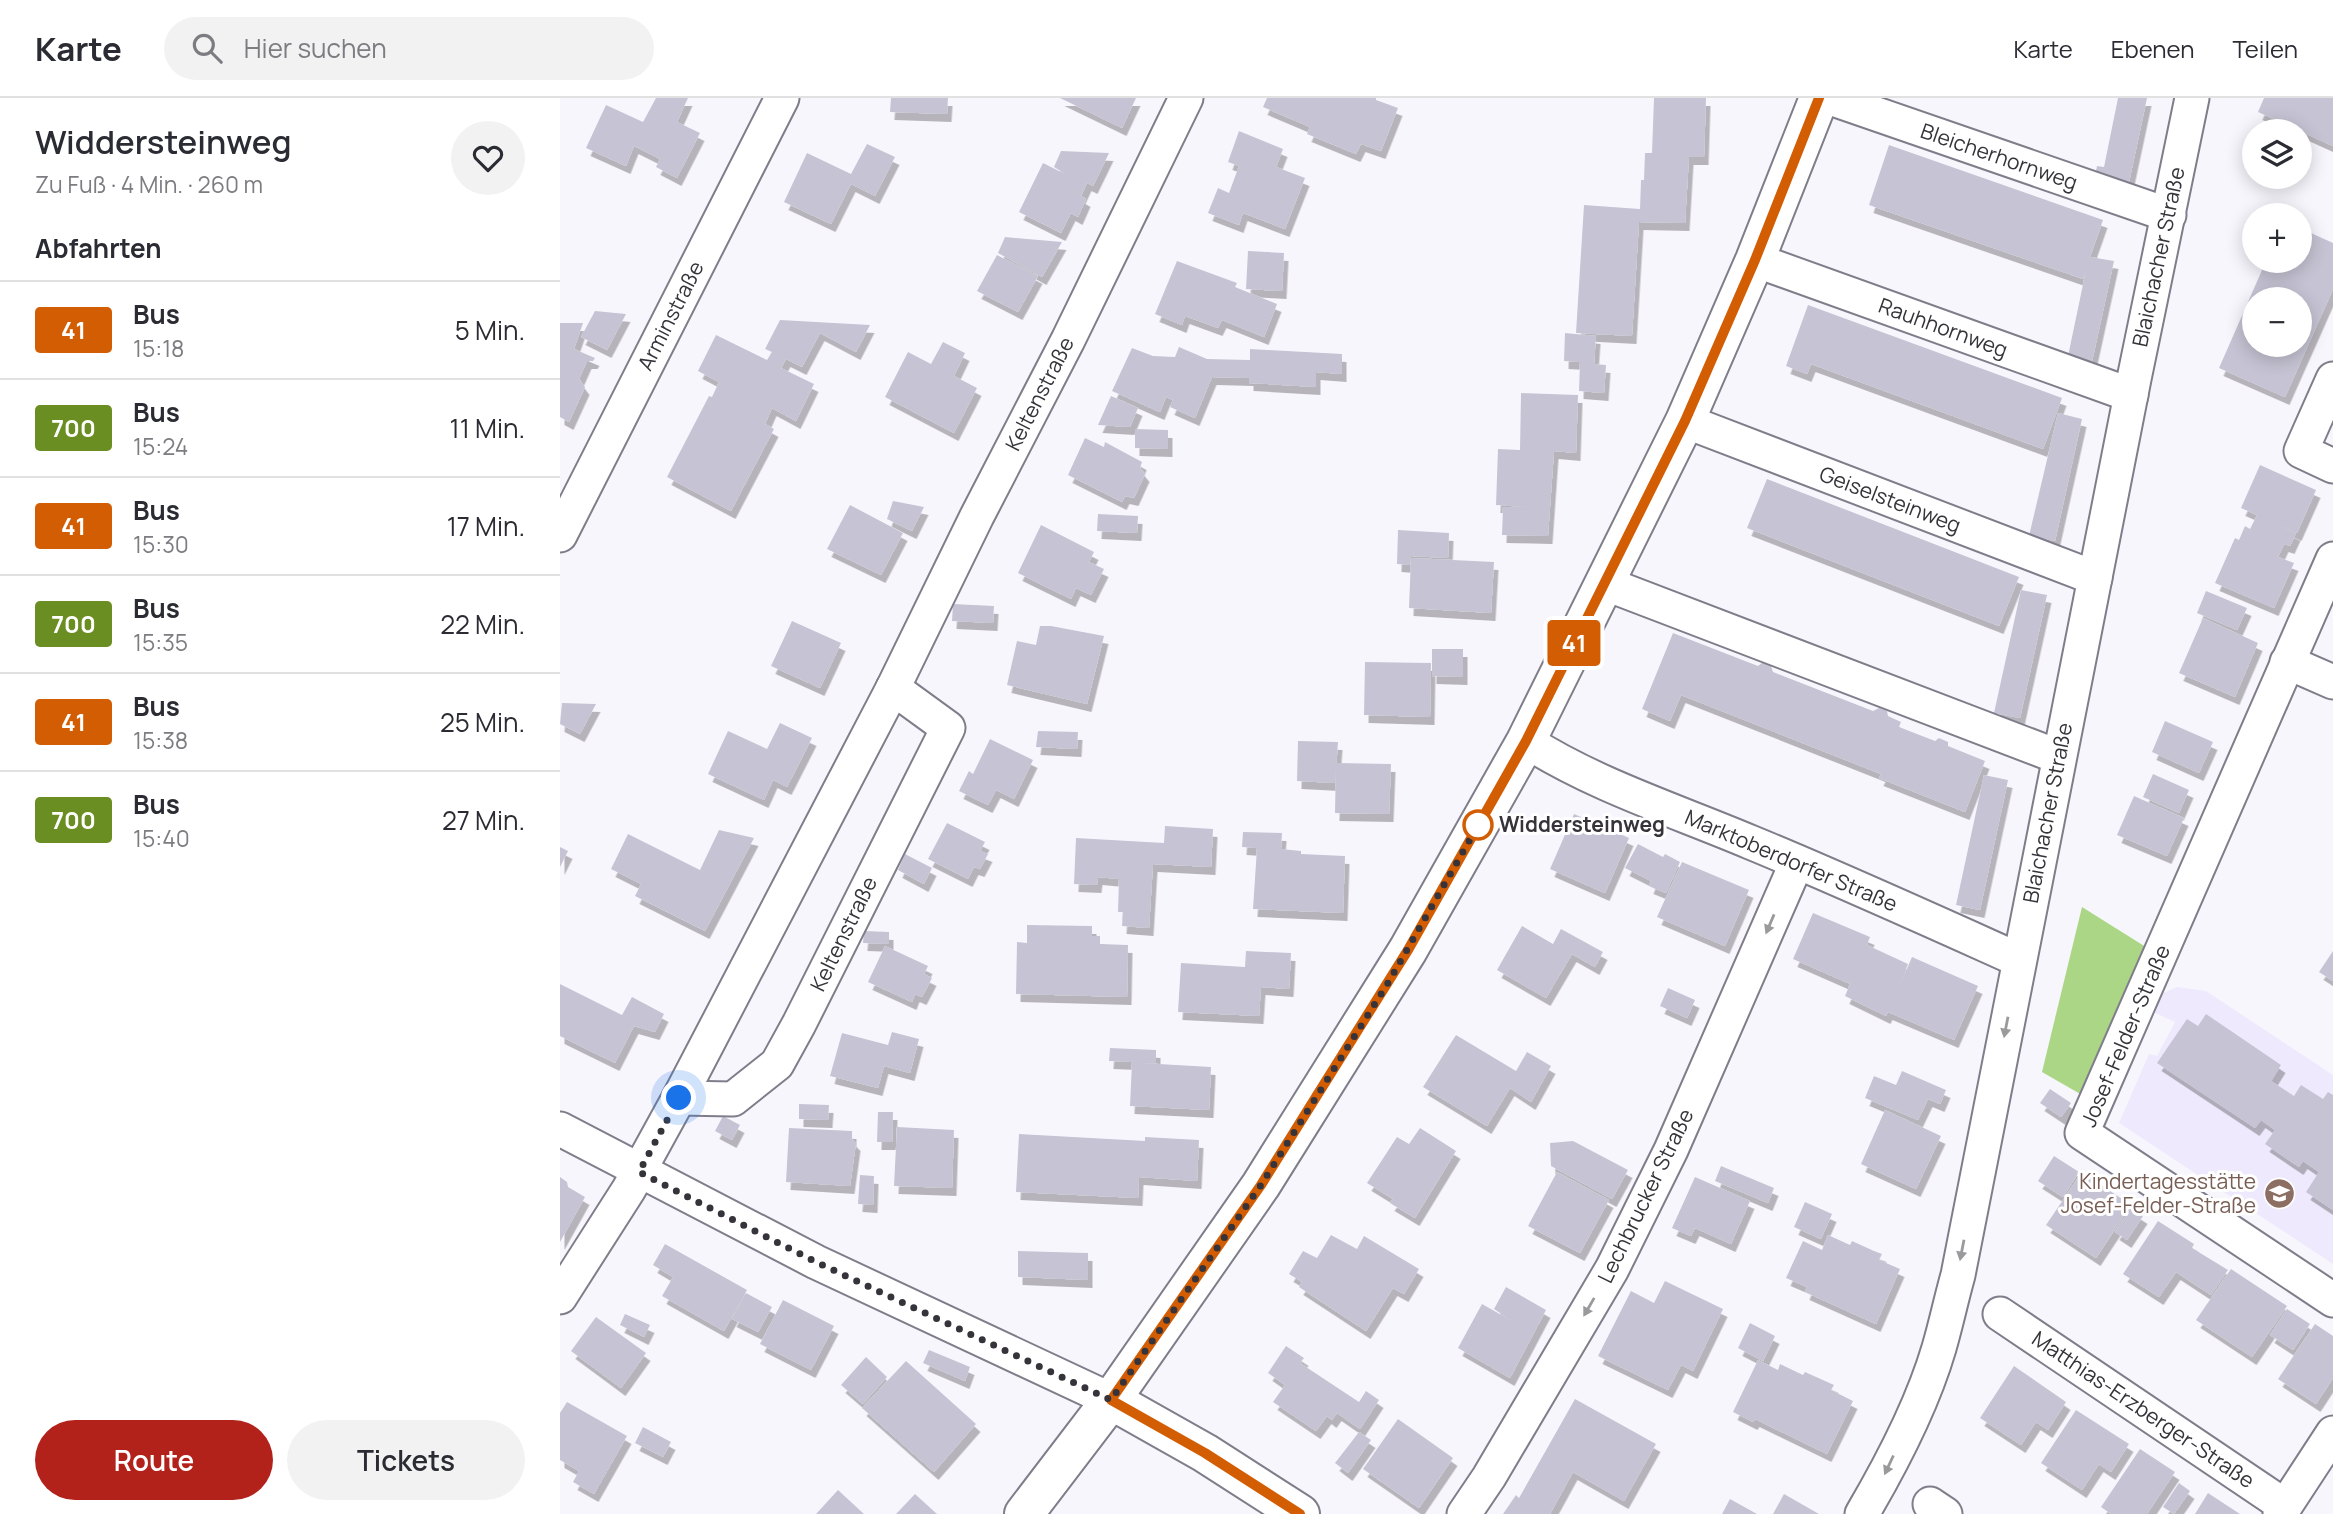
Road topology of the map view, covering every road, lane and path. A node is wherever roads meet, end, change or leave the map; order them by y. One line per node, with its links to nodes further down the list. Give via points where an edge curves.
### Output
1 (782, 98): 12 (street, Arminstraße)
2 (1186, 98): 18 (street, Keltenstraße)
3 (1819, 98): 7 (main road)
4 (1830, 98): 6 (street, Bleicherhornweg)
5 (2192, 98): 6 (street, Blaichacher Straße)
6 (2169, 215): 9 (street, Blaichacher Straße)
7 (1755, 260): 9 (street, Rauhhornweg); 10 (main road)
8 (2333, 379): 11 (street, via 2301,451)
9 (2131, 395): 14 (street, Blaichacher Straße)
10 (1685, 421): 14 (street, Geiselsteinweg); 15 (main road)
11 (2333, 466)
12 (560, 535)
13 (2333, 559): 16 (street, Josef-Felder-Straße)
14 (2095, 578): 20 (street, Blaichacher Straße)
15 (1604, 583): 19 (main road); 20 (street)
16 (2287, 662): 17 (street); 27 (street, Josef-Felder-Straße, via 2082,1133)
17 (2333, 682)
18 (893, 688): 23 (street, Keltenstraße); 23 (street, Keltenstraße, via 948,728 799,1024 777,1064 733,1099)
19 (1526, 741): 21 (street, Marktoberdorfer Straße, via 1562,764); 29 (main road, via 1408,950 1261,1185)
20 (2059, 757): 22 (street, Blaichacher Straße)
21 (1797, 862): 22 (street, Marktoberdorfer Straße); 34 (street, Lechbrucker Straße, one-way to 34, via 1671,1150 1612,1269)
22 (2019, 960): 35 (street, Blaichacher Straße, one-way to 35, via 1958,1275 1938,1350 1883,1478)
23 (679, 1098): 25 (street, Keltenstraße)
24 (560, 1129): 25 (street)
25 (639, 1172): 26 (street, Keltenstraße); 29 (street, via 816,1262)
26 (560, 1297)
27 (2333, 1300)
28 (2000, 1314): 31 (street, Matthias-Erzberger-Straße)
29 (1111, 1400): 32 (main road); 33 (main road)
30 (2333, 1433): 31 (street, Matthias-Erzberger-Straße)
31 (2282, 1510)
32 (1024, 1514)
33 (1300, 1514)
34 (1464, 1514)
35 (1861, 1514)

